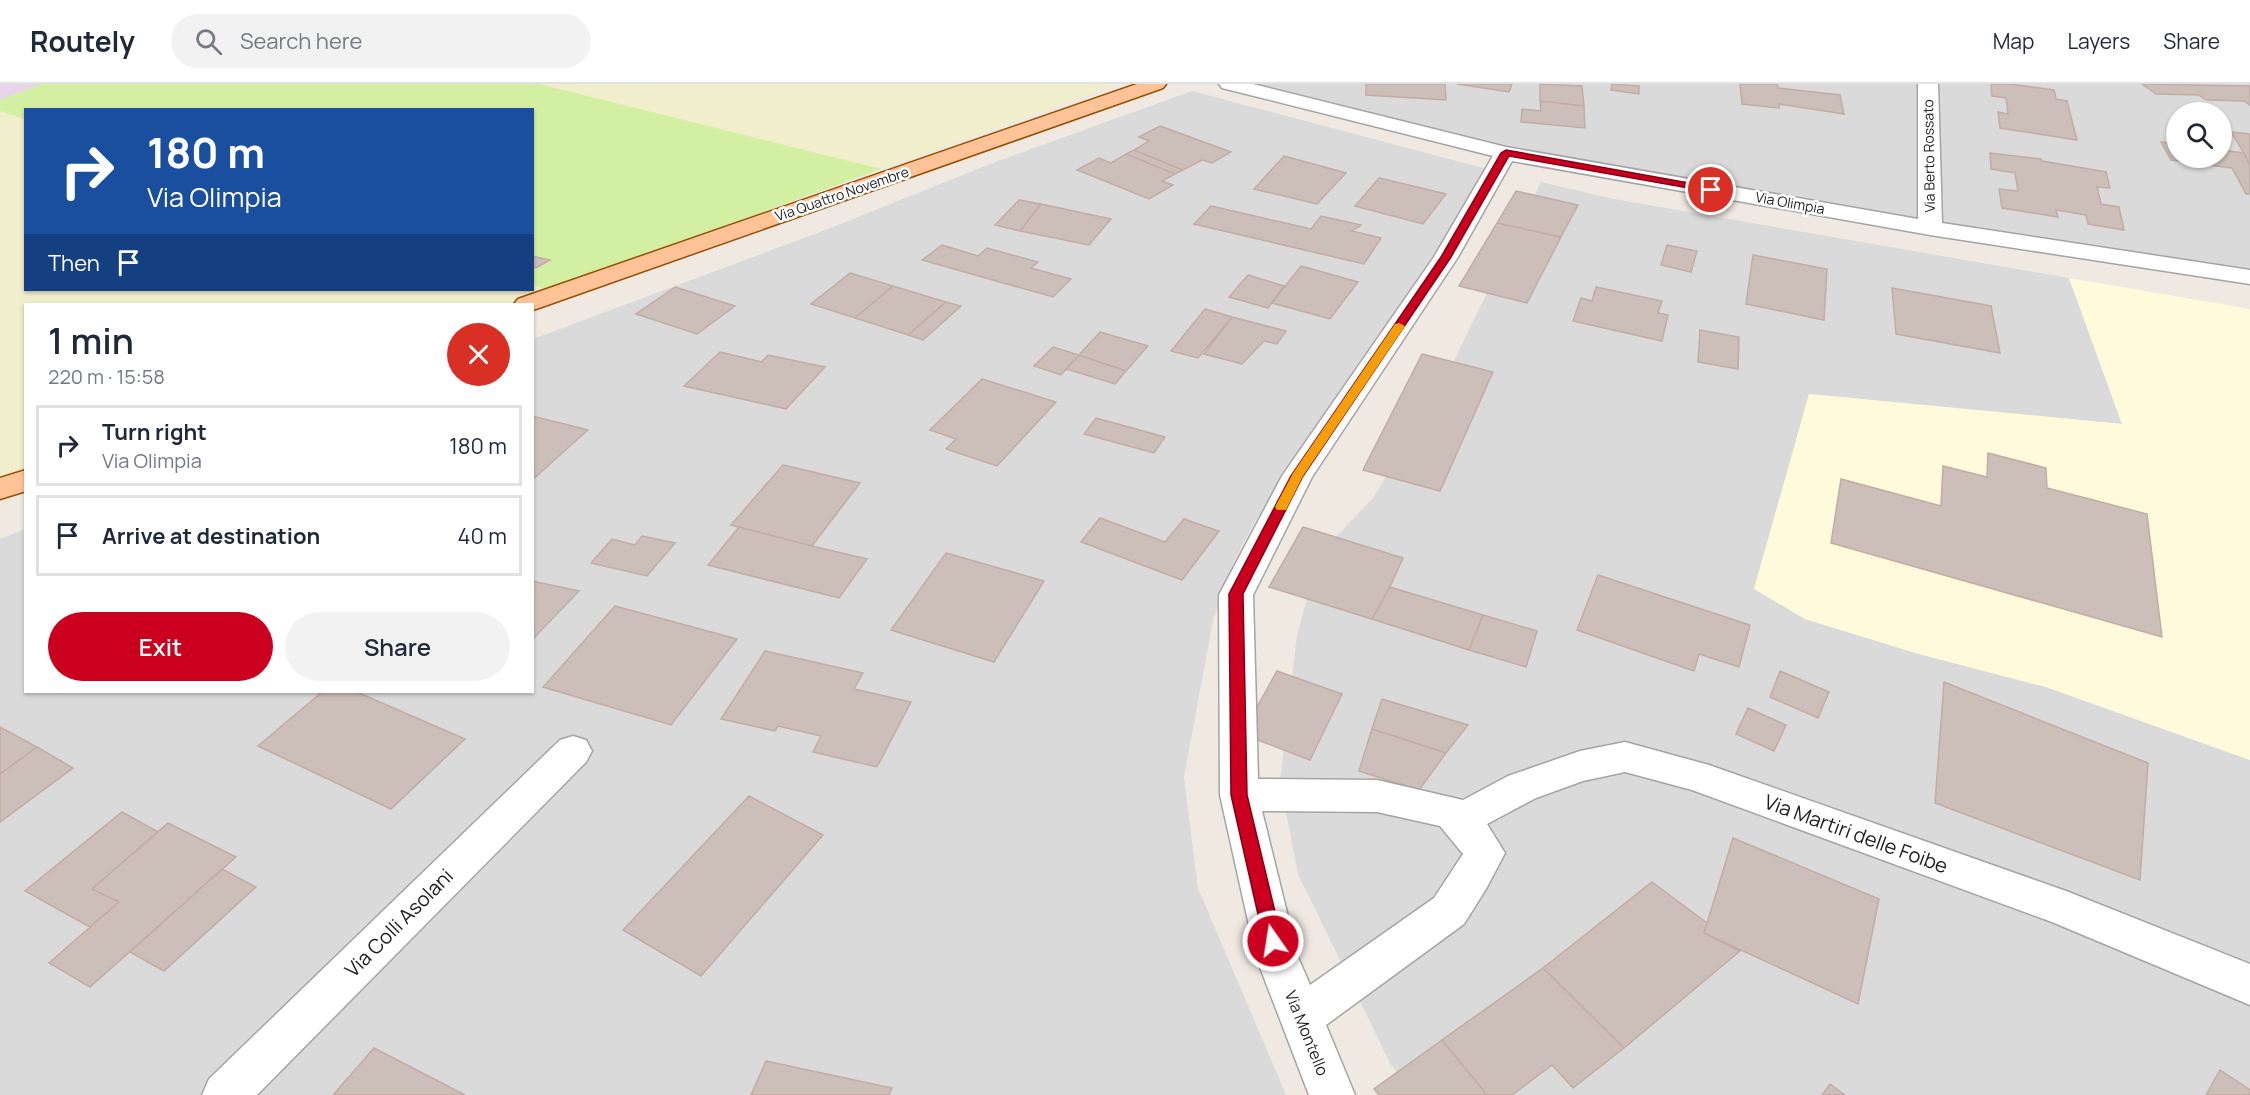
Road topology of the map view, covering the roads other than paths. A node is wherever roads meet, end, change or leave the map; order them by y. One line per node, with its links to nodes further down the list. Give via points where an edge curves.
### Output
1 (1156, 84): 7 (main road, Via Quattro Novembre)
2 (1228, 84): 4 (street, Via Olimpia)
3 (1928, 84): 5 (street, Via Berto Rossato)
4 (1506, 153): 5 (street, Via Olimpia); 11 (street, Via Montello, via 1446,257 1297,476 1236,594)
5 (1930, 228): 6 (street, Via Olimpia)
6 (2250, 277)
7 (530, 303)
8 (24, 481): 9 (main road)
9 (0, 489)
10 (573, 751): 15 (street, Via Colli Asolani)
11 (1239, 795): 12 (street, via 1377,796 1452,812); 14 (street, Via Montello, via 1276,957)
12 (1460, 820): 13 (street, Via Martiri delle Foibe, via 1522,787 1581,766 1625,757 1696,776 2066,909); 14 (street, via 1485,853 1449,911)
13 (2250, 986)
14 (1300, 1017): 16 (street, Via Montello)
15 (225, 1095)
16 (1332, 1095)

